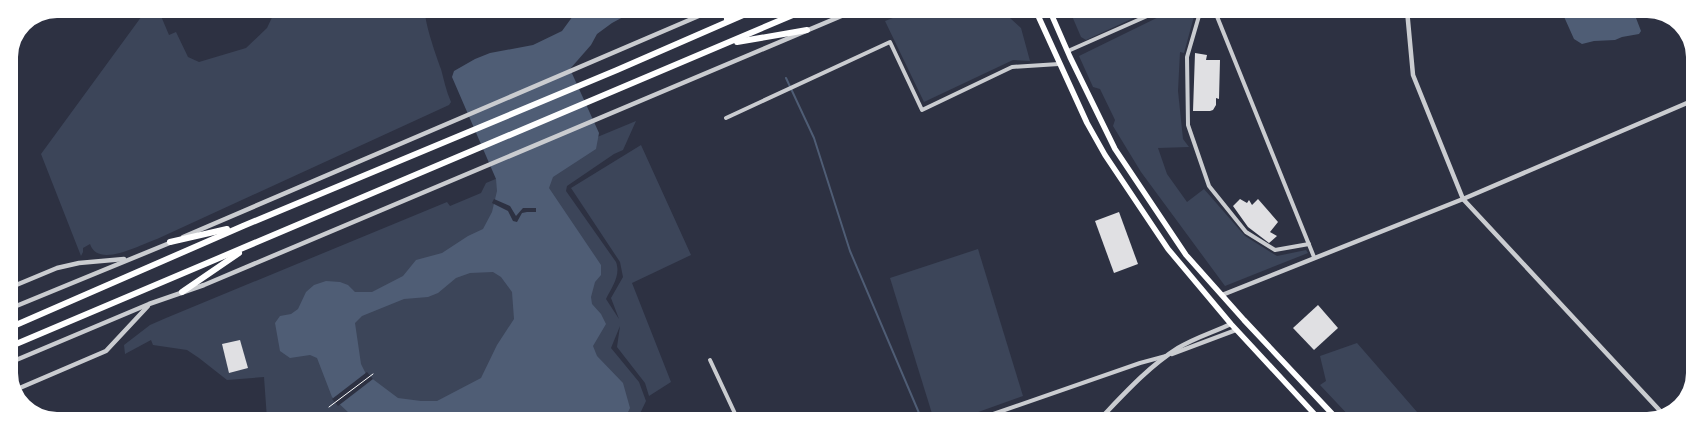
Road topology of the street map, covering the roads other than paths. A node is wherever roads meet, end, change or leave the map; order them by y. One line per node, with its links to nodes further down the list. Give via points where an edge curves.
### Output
1 (697, 17): 21 (street)
2 (730, 17): 12 (highway)
3 (738, 17): 12 (highway)
4 (789, 17): 14 (highway)
5 (839, 17): 13 (street)
6 (1039, 17): 16 (main road)
7 (1053, 17): 15 (main road)
8 (1144, 17): 15 (street)
9 (1199, 17): 23 (street, via 1187,57 1188,125 1209,186 1246,232 1275,250)
10 (1217, 17): 23 (street)
11 (1408, 17): 19 (street, via 1413,75)
12 (718, 25): 20 (highway)
13 (807, 30): 14 (highway); 27 (street)
14 (726, 44): 22 (highway)
15 (1068, 51): 28 (main road, via 1115,149 1186,255)
16 (1060, 64): 18 (street, via 1012,67 922,110 890,42); 32 (main road, via 1087,123 1132,197 1168,249)
17 (1685, 104): 19 (street)
18 (726, 118)
19 (1463, 199): 24 (street); 39 (street)
20 (243, 226): 21 (highway); 31 (highway)
21 (170, 242): 25 (street)
22 (252, 244): 27 (highway); 34 (highway)
23 (1309, 244): 24 (street)
24 (1314, 257): 28 (street)
25 (128, 259): 26 (street, via 57,268); 30 (street)
26 (18, 284)
27 (182, 292): 29 (street)
28 (1222, 295): 44 (main road)
29 (149, 304): 36 (street); 38 (street, via 106,351)
30 (18, 305)
31 (18, 324)
32 (1231, 324): 33 (main road); 35 (street, via 1180,346)
33 (1236, 330): 35 (street); 43 (main road)
34 (18, 343)
35 (1168, 355): 41 (street); 42 (street)
36 (18, 359)
37 (710, 360): 40 (street)
38 (20, 388)
39 (1658, 409)
40 (734, 412)
41 (999, 412)
42 (1106, 412)
43 (1313, 412)
44 (1331, 412)

